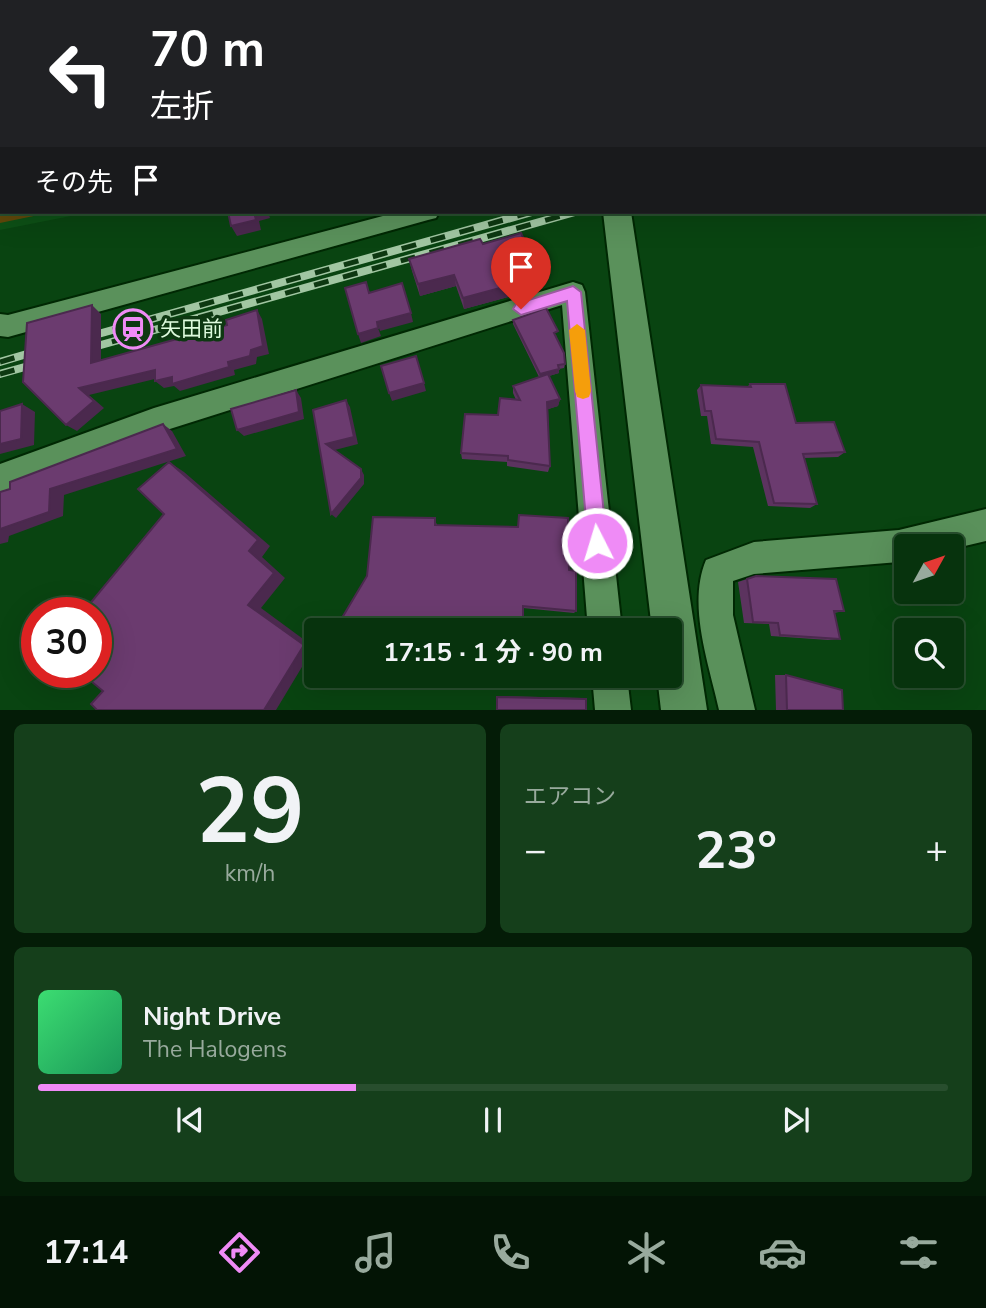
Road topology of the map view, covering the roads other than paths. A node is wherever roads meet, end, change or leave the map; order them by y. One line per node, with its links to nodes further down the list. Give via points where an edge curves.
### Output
1 (421, 214): 3 (street)
2 (617, 214): 9 (street)
3 (0, 325)
4 (0, 479): 6 (street, via 154,421 573,292)
5 (986, 525): 10 (street, via 899,546 754,558 717,571 716,615)
6 (604, 618)
7 (611, 688): 8 (street)
8 (613, 709)
9 (684, 709)
10 (737, 709)

